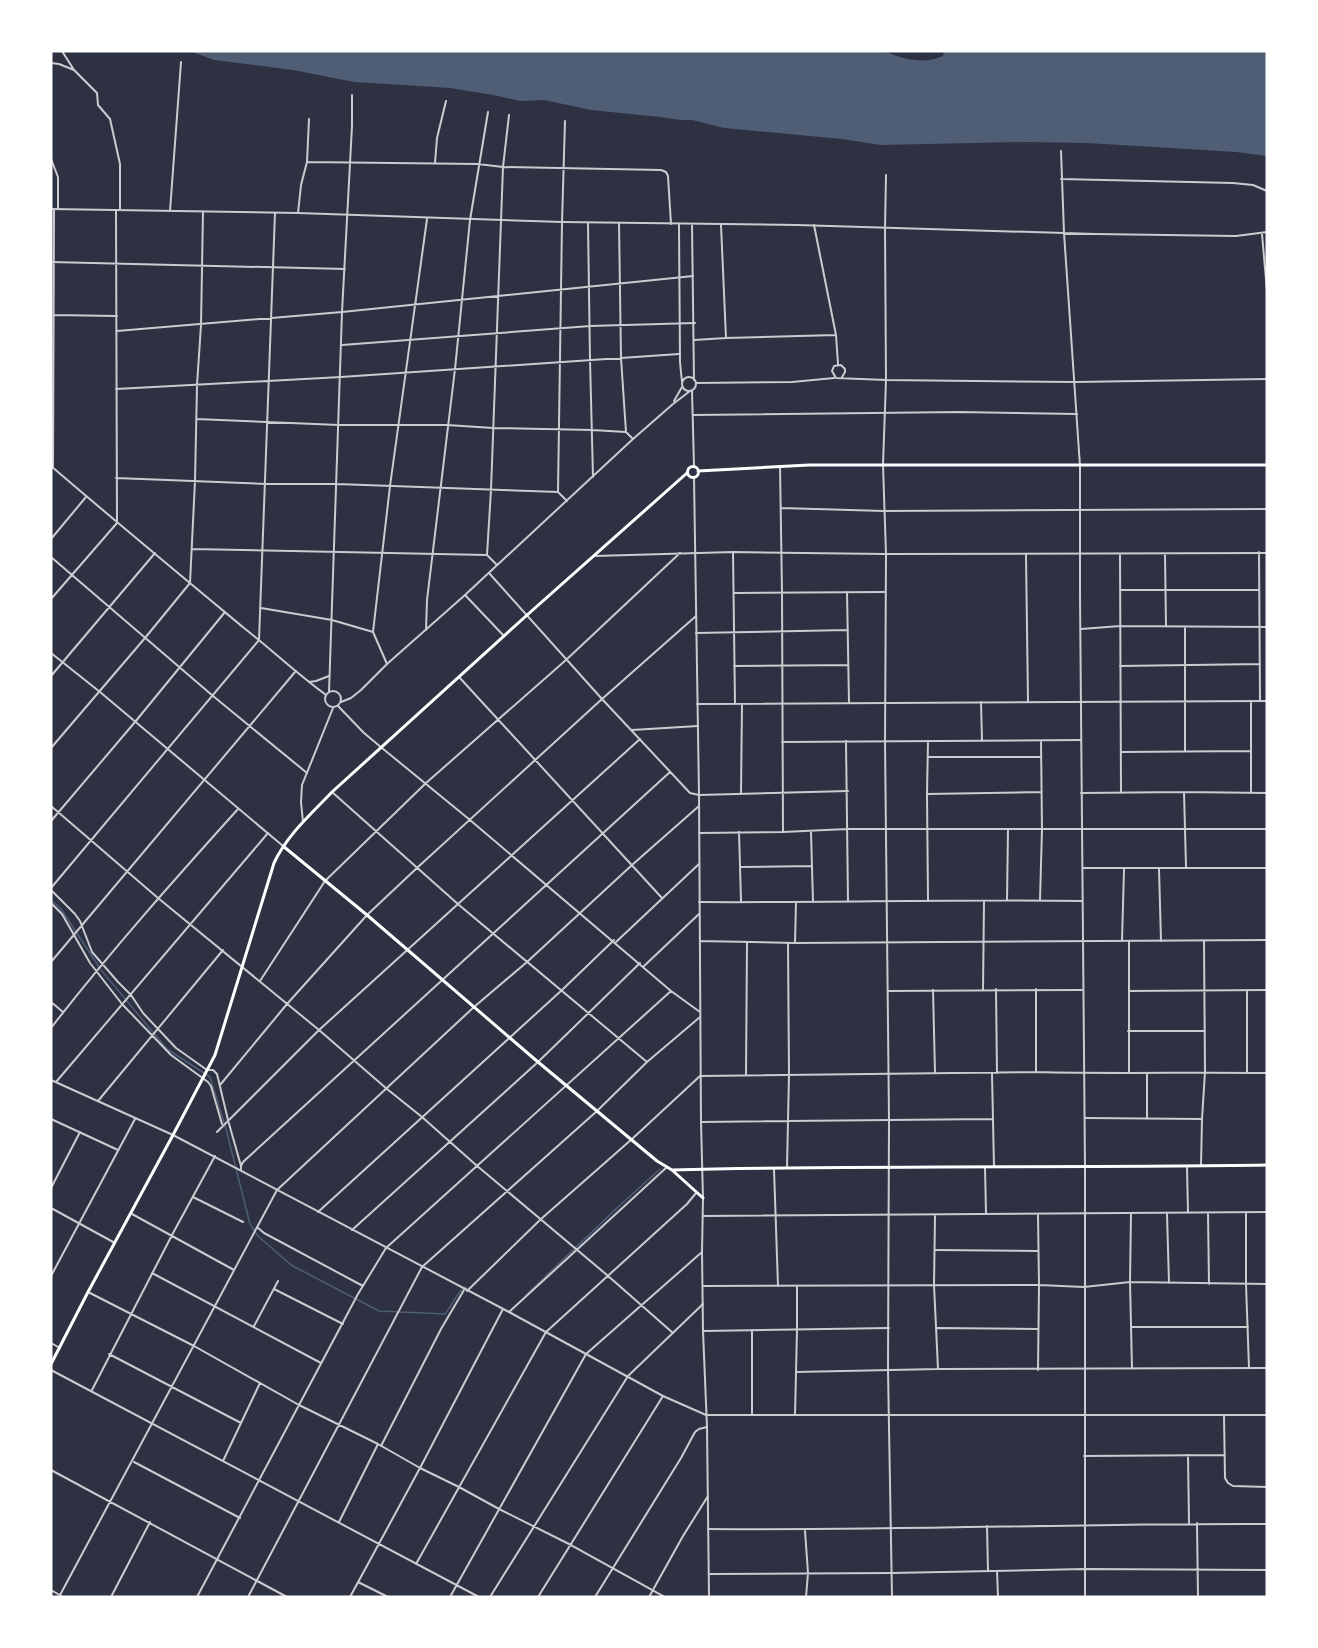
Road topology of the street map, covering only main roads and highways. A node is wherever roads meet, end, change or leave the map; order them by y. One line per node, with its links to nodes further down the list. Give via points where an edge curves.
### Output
1 (1267, 465): 2 (main road, via 780,466)
2 (698, 471): 3 (main road, via 694,466); 3 (main road, via 694,477)
3 (687, 473): 4 (main road, via 332,792)
4 (283, 846): 6 (main road); 8 (main road, via 274,863 220,1040 207,1070)
5 (1267, 1165): 6 (main road)
6 (672, 1170): 7 (main road)
7 (703, 1198)
8 (51, 1364)

